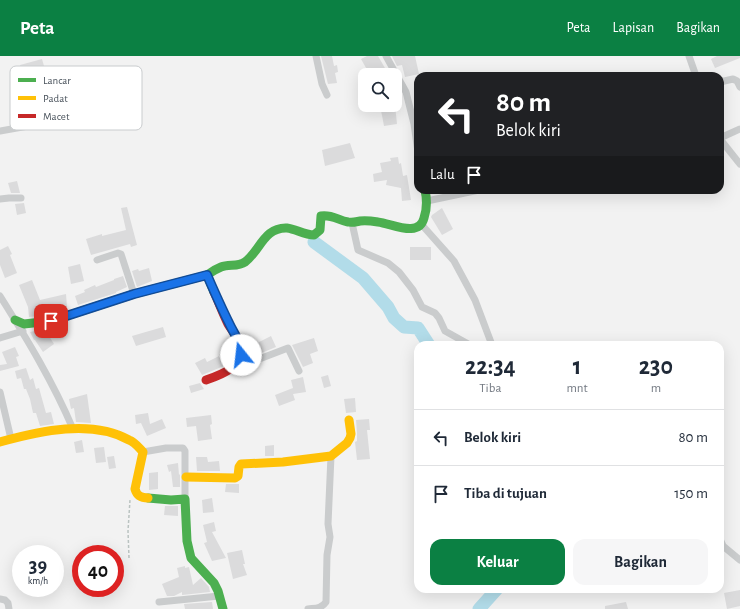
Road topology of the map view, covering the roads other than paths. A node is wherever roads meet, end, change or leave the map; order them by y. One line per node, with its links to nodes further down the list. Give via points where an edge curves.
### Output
1 (316, 56): 7 (street)
2 (386, 56): 8 (street, via 406,92)
3 (689, 56): 4 (street)
4 (695, 72)
5 (724, 81): 6 (street, via 733,79)
6 (740, 87)
7 (327, 95)
8 (414, 124)
9 (10, 129): 11 (street)
10 (740, 129): 12 (street)
11 (0, 131)
12 (724, 136)
13 (724, 143): 14 (street)
14 (740, 164)
15 (426, 194): 19 (street)
16 (460, 194): 19 (street)
17 (21, 198): 18 (street)
18 (0, 199)
19 (427, 201): 21 (street)
20 (352, 223): 21 (street, via 376,221 408,228 418,228); 23 (street, via 327,215 320,218 320,230 314,235 285,228 273,231 265,236 244,263 219,268); 29 (street, via 358,250 388,263 410,285 422,307 435,313 446,331)
21 (422, 225): 30 (street, via 454,262 475,300)
22 (97, 260): 24 (street, via 121,254)
23 (207, 275): 24 (street); 31 (street, via 241,347)
24 (134, 294): 26 (street, via 51,321 24,324)
25 (0, 296): 26 (street)
26 (15, 320): 27 (street)
27 (23, 331): 28 (street); 36 (street, via 61,401)
28 (0, 338)
29 (463, 341)
30 (490, 341)
31 (238, 363): 32 (street, via 249,363 288,348); 33 (street)
32 (299, 371)
33 (206, 380)
34 (0, 392): 37 (street)
35 (349, 420): 40 (street, via 350,438)
36 (73, 429): 37 (street); 39 (street, via 110,432 138,444)
37 (11, 439): 38 (street)
38 (0, 442)
39 (143, 452): 41 (street, via 183,448); 42 (street, via 135,489 139,496)
40 (331, 456): 41 (street, via 283,462 245,463 240,465 238,476 235,478); 50 (street, via 326,602 319,608)
41 (186, 477): 42 (street)
42 (185, 499): 45 (street, via 187,541 191,558 214,583)
43 (724, 547): 44 (street)
44 (740, 560)
45 (219, 596): 47 (street); 49 (street)
46 (0, 599): 48 (street, via 8,603)
47 (159, 602)
48 (9, 609)
49 (223, 609)
50 (308, 609)

